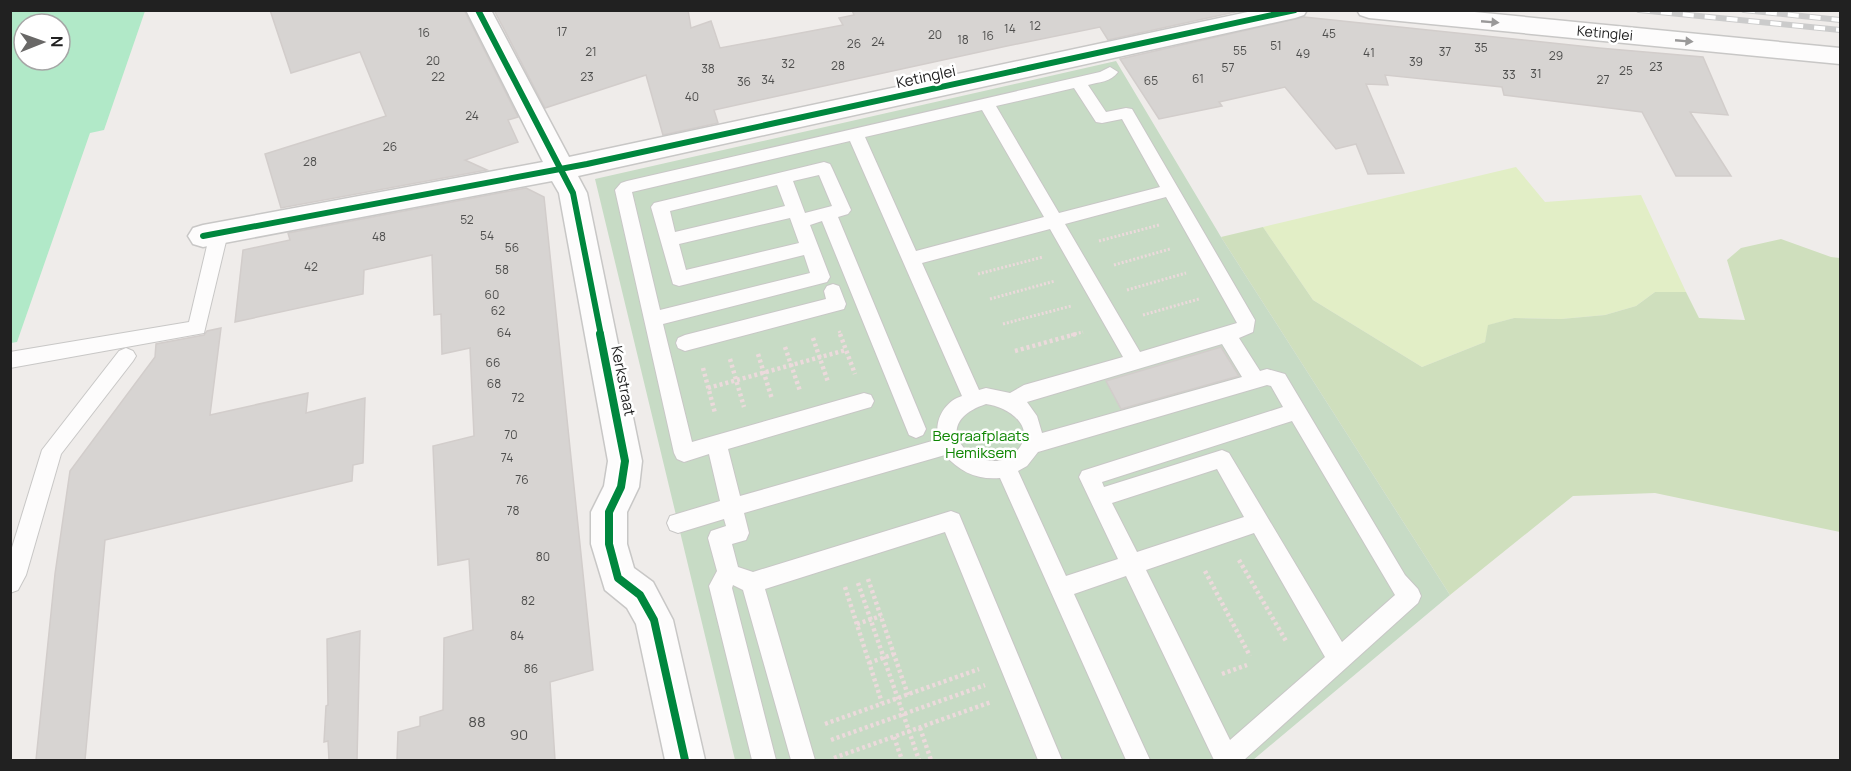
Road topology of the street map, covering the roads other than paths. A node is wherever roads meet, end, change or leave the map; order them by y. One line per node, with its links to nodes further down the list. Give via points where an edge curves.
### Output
1 (478, 10): 9 (street, Kerkstraat)
2 (1295, 10): 9 (street, Ketinglei)
3 (1369, 10): 4 (street, Ketinglei, one-way to 4)
4 (1840, 56)
5 (1110, 72): 6 (lane)
6 (1078, 82): 7 (lane); 11 (lane, via 1102,118 1126,113)
7 (987, 104): 8 (lane); 14 (lane)
8 (856, 135): 18 (lane); 21 (lane, via 623,190)
9 (562, 168): 15 (street, Ketinglei); 48 (street, Kerkstraat, via 573,193 625,461 621,487 609,512 609,544 618,578 640,595 654,620)
10 (783, 178): 12 (lane, via 824,168 842,210); 13 (lane); 16 (lane, via 660,207)
11 (1171, 190): 14 (lane); 22 (lane, via 1246,320 1246,327)
12 (828, 214): 13 (lane); 19 (lane)
13 (798, 215): 16 (lane); 17 (lane)
14 (1054, 221): 18 (lane); 26 (lane)
15 (211, 235): 25 (lane, via 197,328)
16 (669, 240): 17 (lane, via 679,279)
17 (810, 247): 20 (lane)
18 (911, 259): 28 (lane)
19 (857, 284): 20 (lane); 32 (lane)
20 (828, 291): 21 (lane); 23 (lane, via 804,312)
21 (652, 319): 33 (lane, via 684,453)
22 (1227, 335): 26 (lane); 27 (lane)
23 (690, 342)
24 (126, 356): 44 (lane, via 52,450)
25 (10, 360)
26 (1135, 361): 30 (lane, via 1024,393)
27 (1255, 381): 31 (lane, via 1268,376 1278,380); 35 (lane)
28 (973, 398): 30 (lane, via 999,397); 34 (lane, via 953,412 947,422)
29 (864, 401): 33 (lane)
30 (1012, 402): 35 (lane, via 1029,420 1033,432)
31 (1296, 411): 37 (lane, via 1089,477); 46 (lane, via 1397,582 1410,596)
32 (916, 429)
33 (720, 443): 38 (lane)
34 (948, 445): 36 (lane, via 968,465 983,470); 38 (lane)
35 (1031, 445): 36 (lane, via 1024,457)
36 (1006, 468): 45 (lane)
37 (1099, 498): 39 (lane, via 1222,459); 41 (lane)
38 (731, 508): 40 (lane); 42 (lane, via 738,533 719,538)
39 (1258, 522): 41 (lane); 46 (lane)
40 (678, 523)
41 (1131, 564): 45 (lane); 52 (lane)
42 (729, 573): 43 (lane); 49 (lane, via 720,586)
43 (752, 582): 47 (lane); 50 (lane, via 951,521)
44 (10, 583)
45 (1061, 588): 51 (lane)
46 (1339, 659): 52 (lane)
47 (799, 749)
48 (685, 760)
49 (764, 760)
50 (1050, 760)
51 (1138, 760)
52 (1226, 760)

